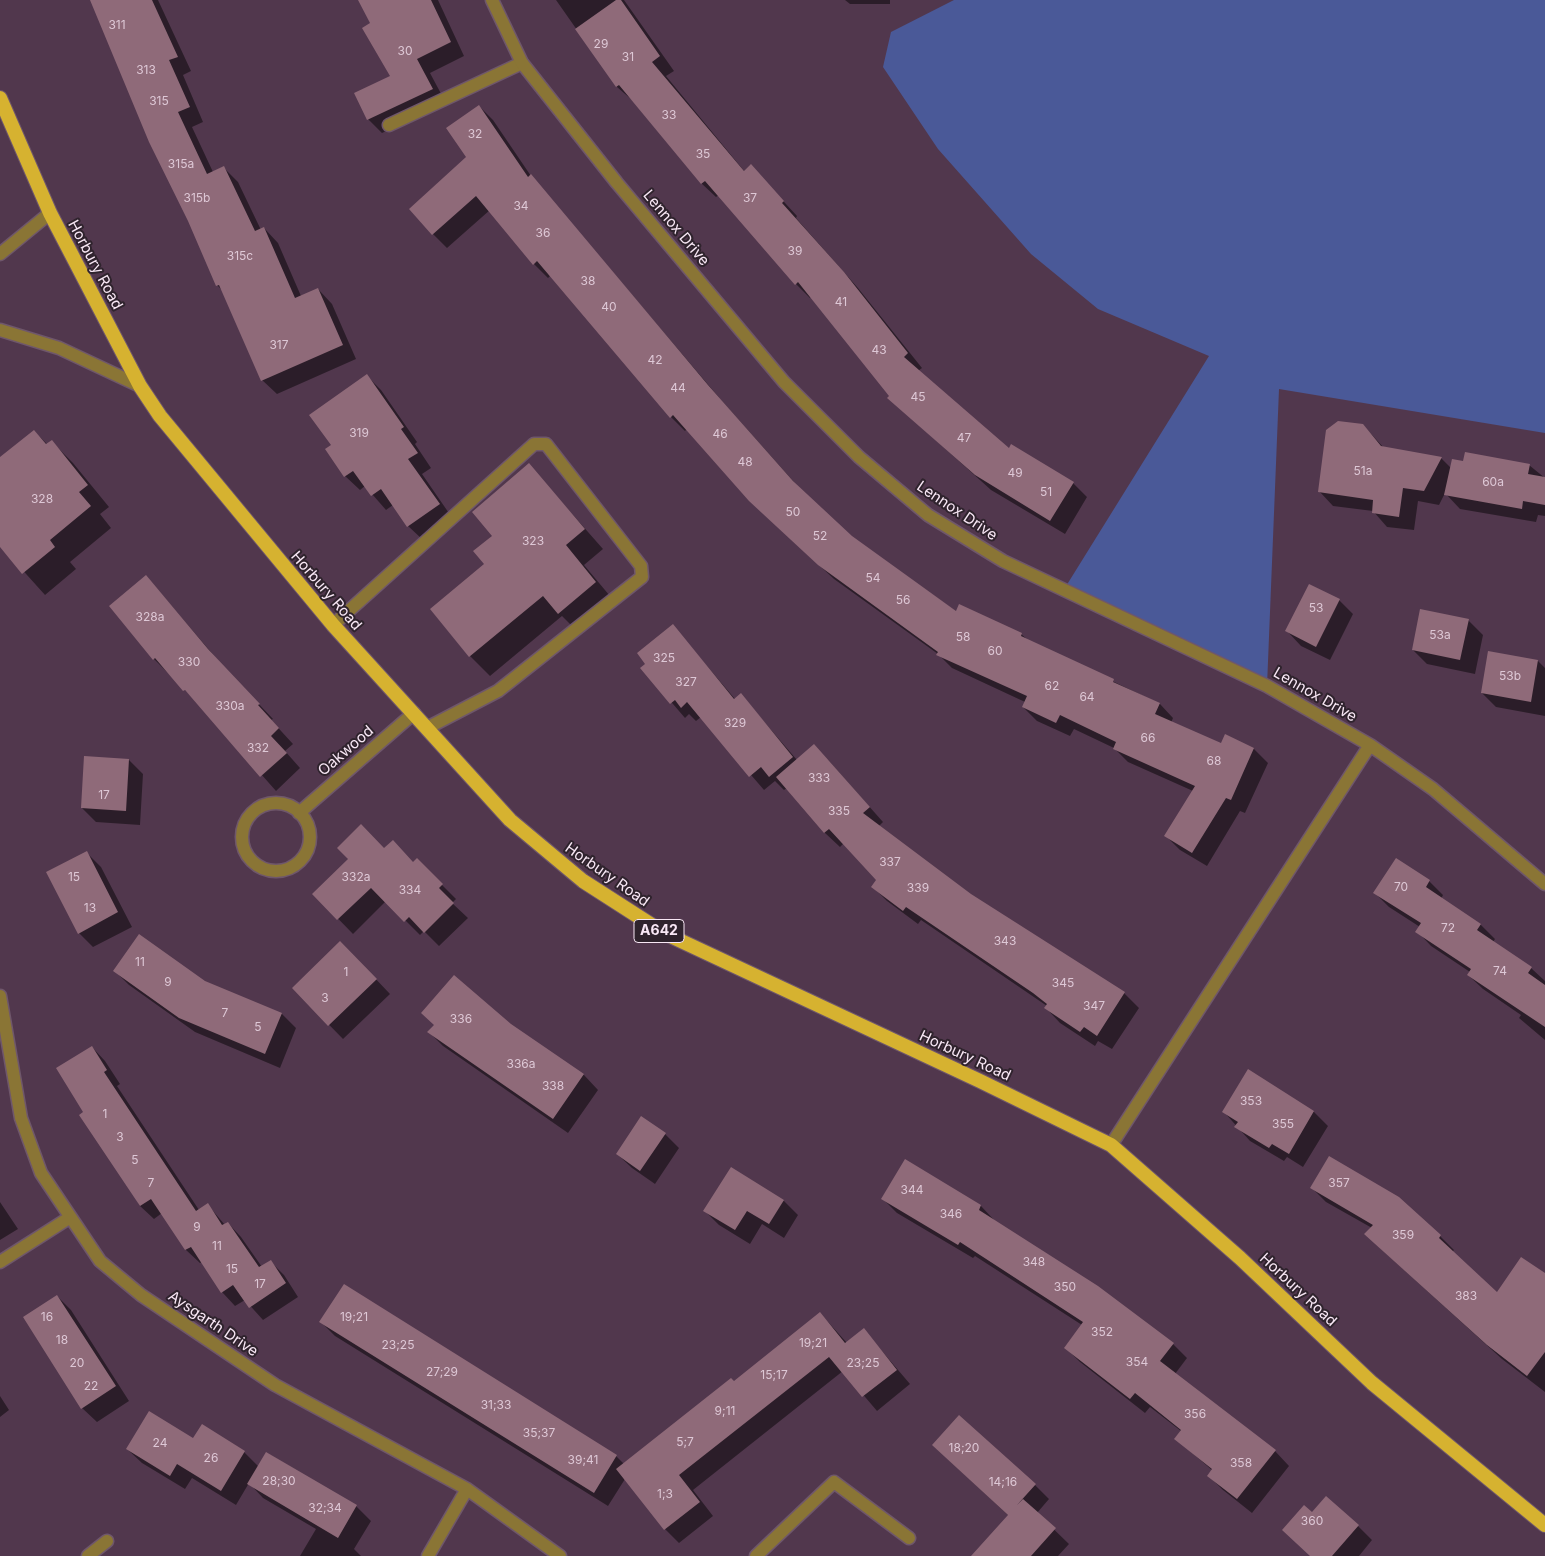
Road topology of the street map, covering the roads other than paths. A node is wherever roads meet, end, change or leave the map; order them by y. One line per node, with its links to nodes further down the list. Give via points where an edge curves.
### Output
1 (492, 0): 2 (street, Lennox Drive)
2 (522, 63): 4 (street); 12 (street, Lennox Drive, via 617,183 784,382 859,457 928,515 1003,561 1266,686)
3 (0, 98): 5 (highway, Horbury Road / A642)
4 (389, 125)
5 (50, 214): 6 (street); 8 (highway, Horbury Road / A642)
6 (0, 254)
7 (0, 330): 8 (street, via 60,348)
8 (140, 386): 9 (highway, Horbury Road / A642, via 160,416)
9 (333, 625): 10 (highway, Horbury Road / A642); 11 (street, via 534,444 546,444 641,566 642,577 498,691)
10 (414, 713): 11 (highway, Horbury Road / A642); 13 (street, Oakwood)
11 (427, 728): 16 (highway, Horbury Road / A642, via 510,820 583,881 664,933)
12 (1370, 745): 14 (street, Lennox Drive, via 1433,789); 16 (street)
13 (299, 813): 13 (street, via 307,824 310,837 300,861 276,871 251,861 244,850 242,837 244,824 251,813 275,803 288,805)
14 (1545, 884)
15 (0, 996): 17 (street, Aysgarth Drive, via 22,1118 41,1173)
16 (1111, 1145): 20 (highway, Horbury Road / A642, via 1240,1258 1372,1382)
17 (69, 1218): 18 (street); 19 (street, Aysgarth Drive, via 100,1261 141,1295 276,1385)
18 (0, 1262)
19 (467, 1489): 24 (street); 25 (street, Aysgarth Drive)
20 (1545, 1525)
21 (909, 1538): 26 (street, via 834,1482)
22 (108, 1541): 23 (street)
23 (88, 1556)
24 (428, 1556)
25 (560, 1556)
26 (756, 1556)

